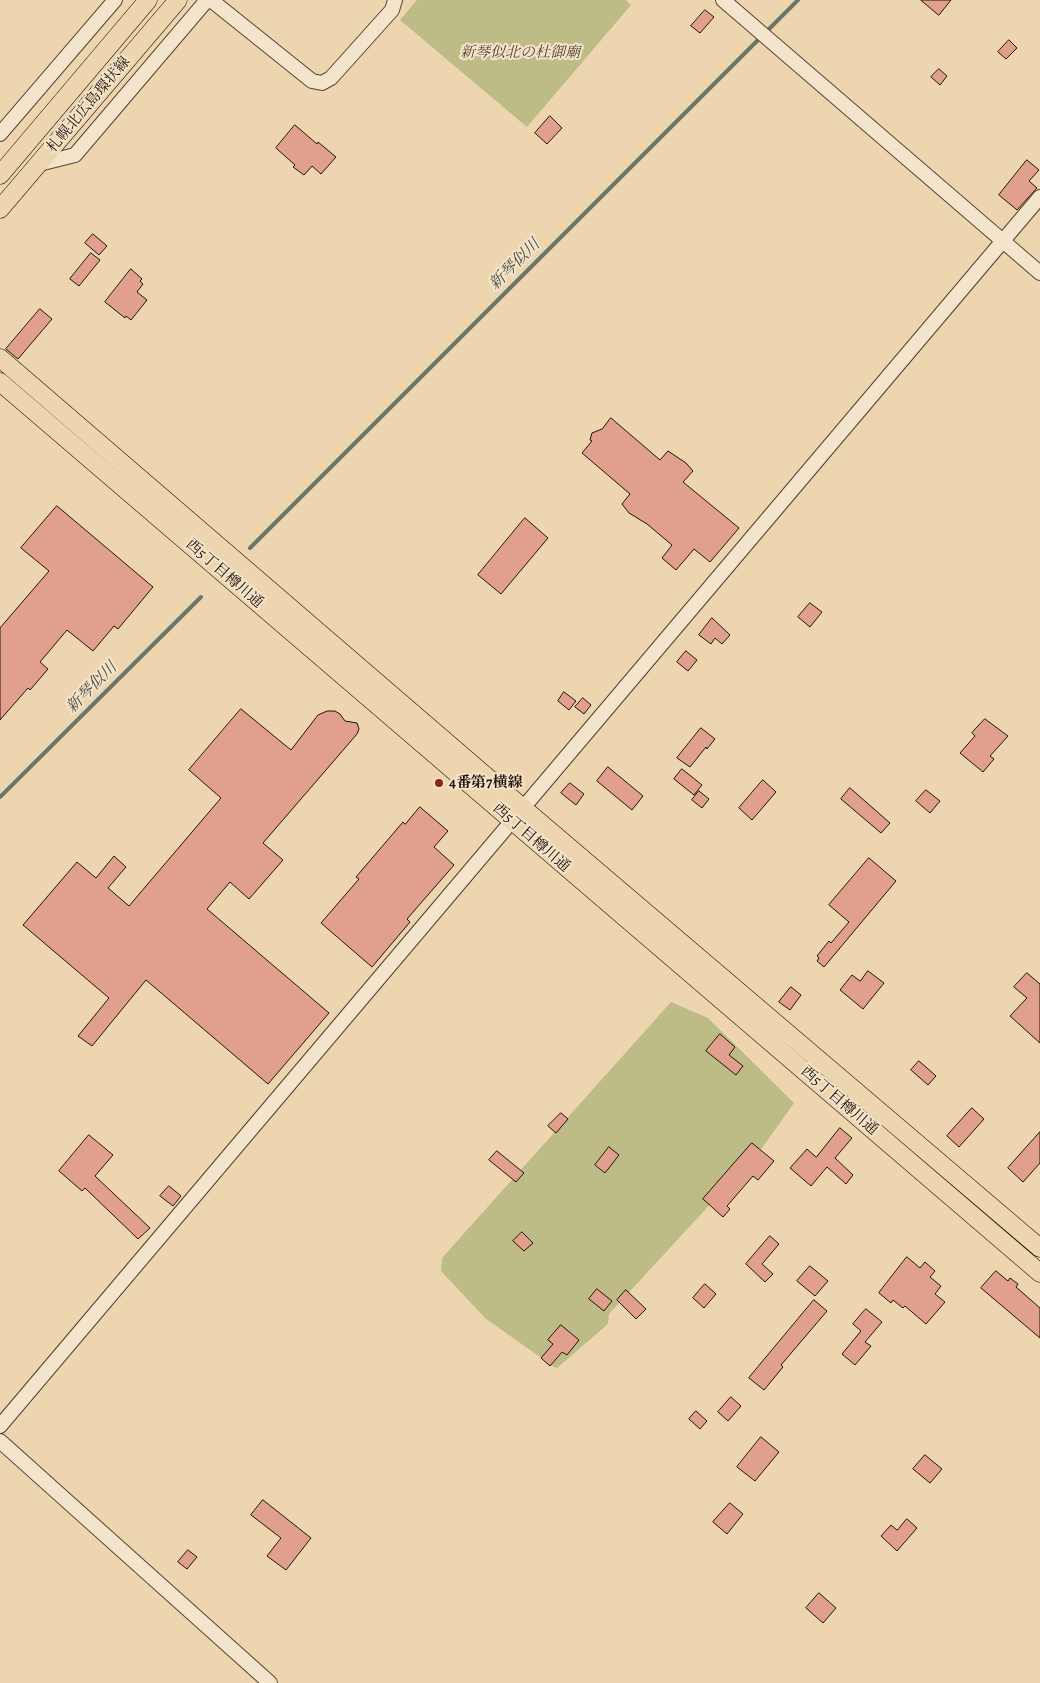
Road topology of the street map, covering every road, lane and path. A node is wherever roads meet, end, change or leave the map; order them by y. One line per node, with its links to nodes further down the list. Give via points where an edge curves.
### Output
1 (115, 0): 7 (street)
2 (148, 0): 9 (main road, 札幌北広島環状線)
3 (178, 0): 8 (main road, 札幌北広島環状線)
4 (209, 0): 5 (street, via 312,81 322,83 331,78 392,10); 8 (street, via 76,155)
5 (394, 0)
6 (723, 0): 12 (street)
7 (0, 134)
8 (39, 164): 11 (main road, 札幌北広島環状線)
9 (0, 175)
10 (1040, 197): 12 (street)
11 (0, 209)
12 (1003, 241): 13 (street); 16 (street)
13 (1040, 273)
14 (0, 358): 16 (main road, 西5丁目樽川通)
15 (0, 382): 17 (main road, 西5丁目樽川通)
16 (524, 808): 17 (street); 18 (main road, 西5丁目樽川通)
17 (512, 822): 19 (main road, 西5丁目樽川通); 20 (street)
18 (1040, 1248)
19 (1040, 1273)
20 (0, 1426)
21 (0, 1441): 22 (street)
22 (270, 1683)

